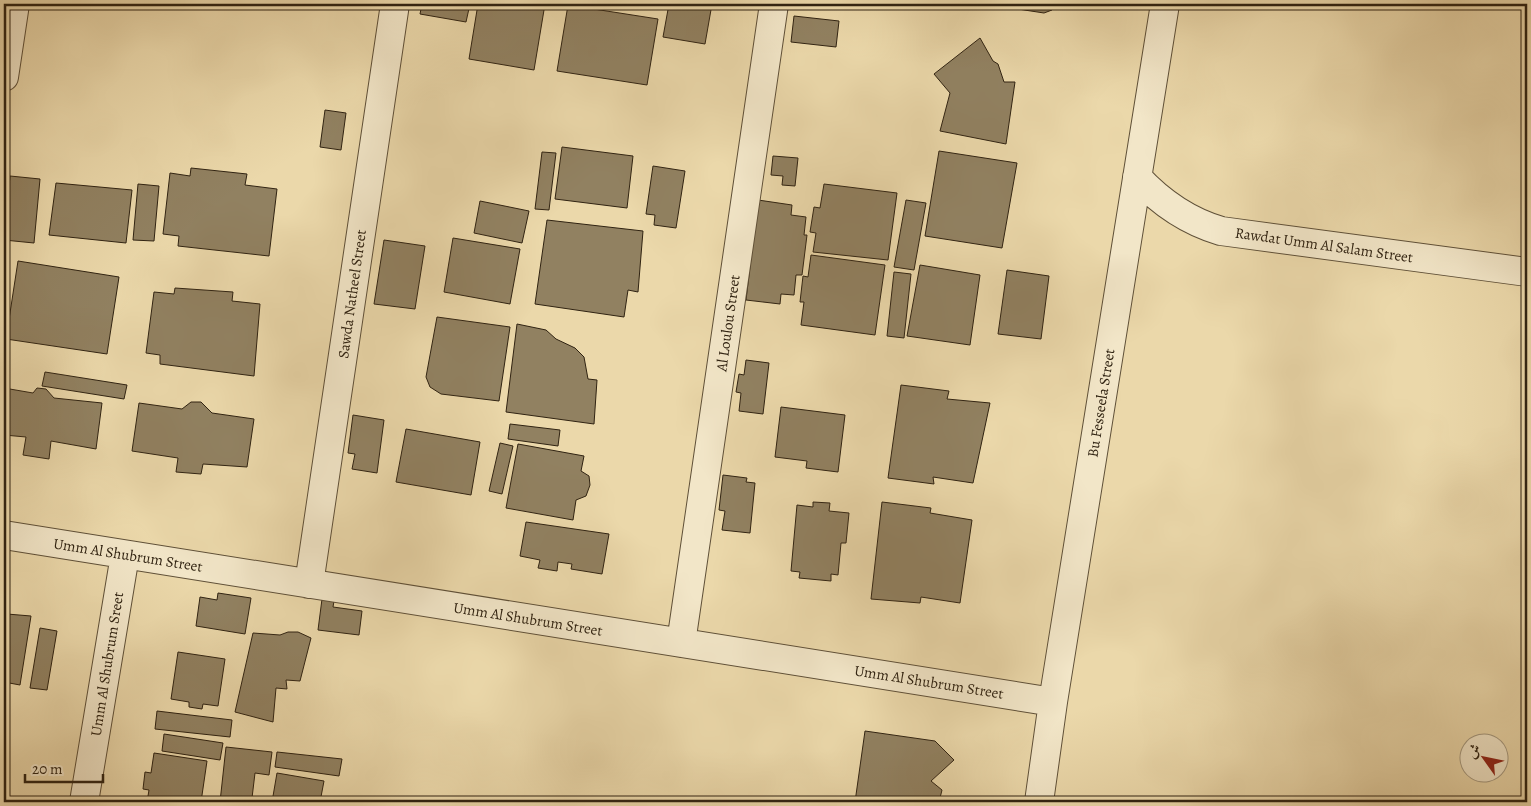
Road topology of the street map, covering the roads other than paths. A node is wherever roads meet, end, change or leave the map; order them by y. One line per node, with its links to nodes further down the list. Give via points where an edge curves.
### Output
1 (15, 4): 5 (street)
2 (395, 4): 10 (street, Sawda Natheel Street)
3 (774, 4): 11 (street, Al Loulou Street)
4 (1165, 4): 6 (street, Bu Fesseela Street)
5 (4, 77)
6 (1138, 177): 7 (street, Rawdat Umm Al Salam Street, via 1172,209 1221,231); 12 (street, Bu Fesseela Street)
7 (1527, 272)
8 (4, 535): 9 (street, Umm Al Shubrum Street)
9 (125, 555): 10 (street, Umm Al Shubrum Street); 13 (street, Umm Al Shubrum Sreet)
10 (309, 584): 11 (street, Umm Al Shubrum Street)
11 (681, 643): 12 (street, Umm Al Shubrum Street)
12 (1053, 702): 14 (street, Bu Fesseela Street)
13 (84, 802)
14 (1039, 802)

